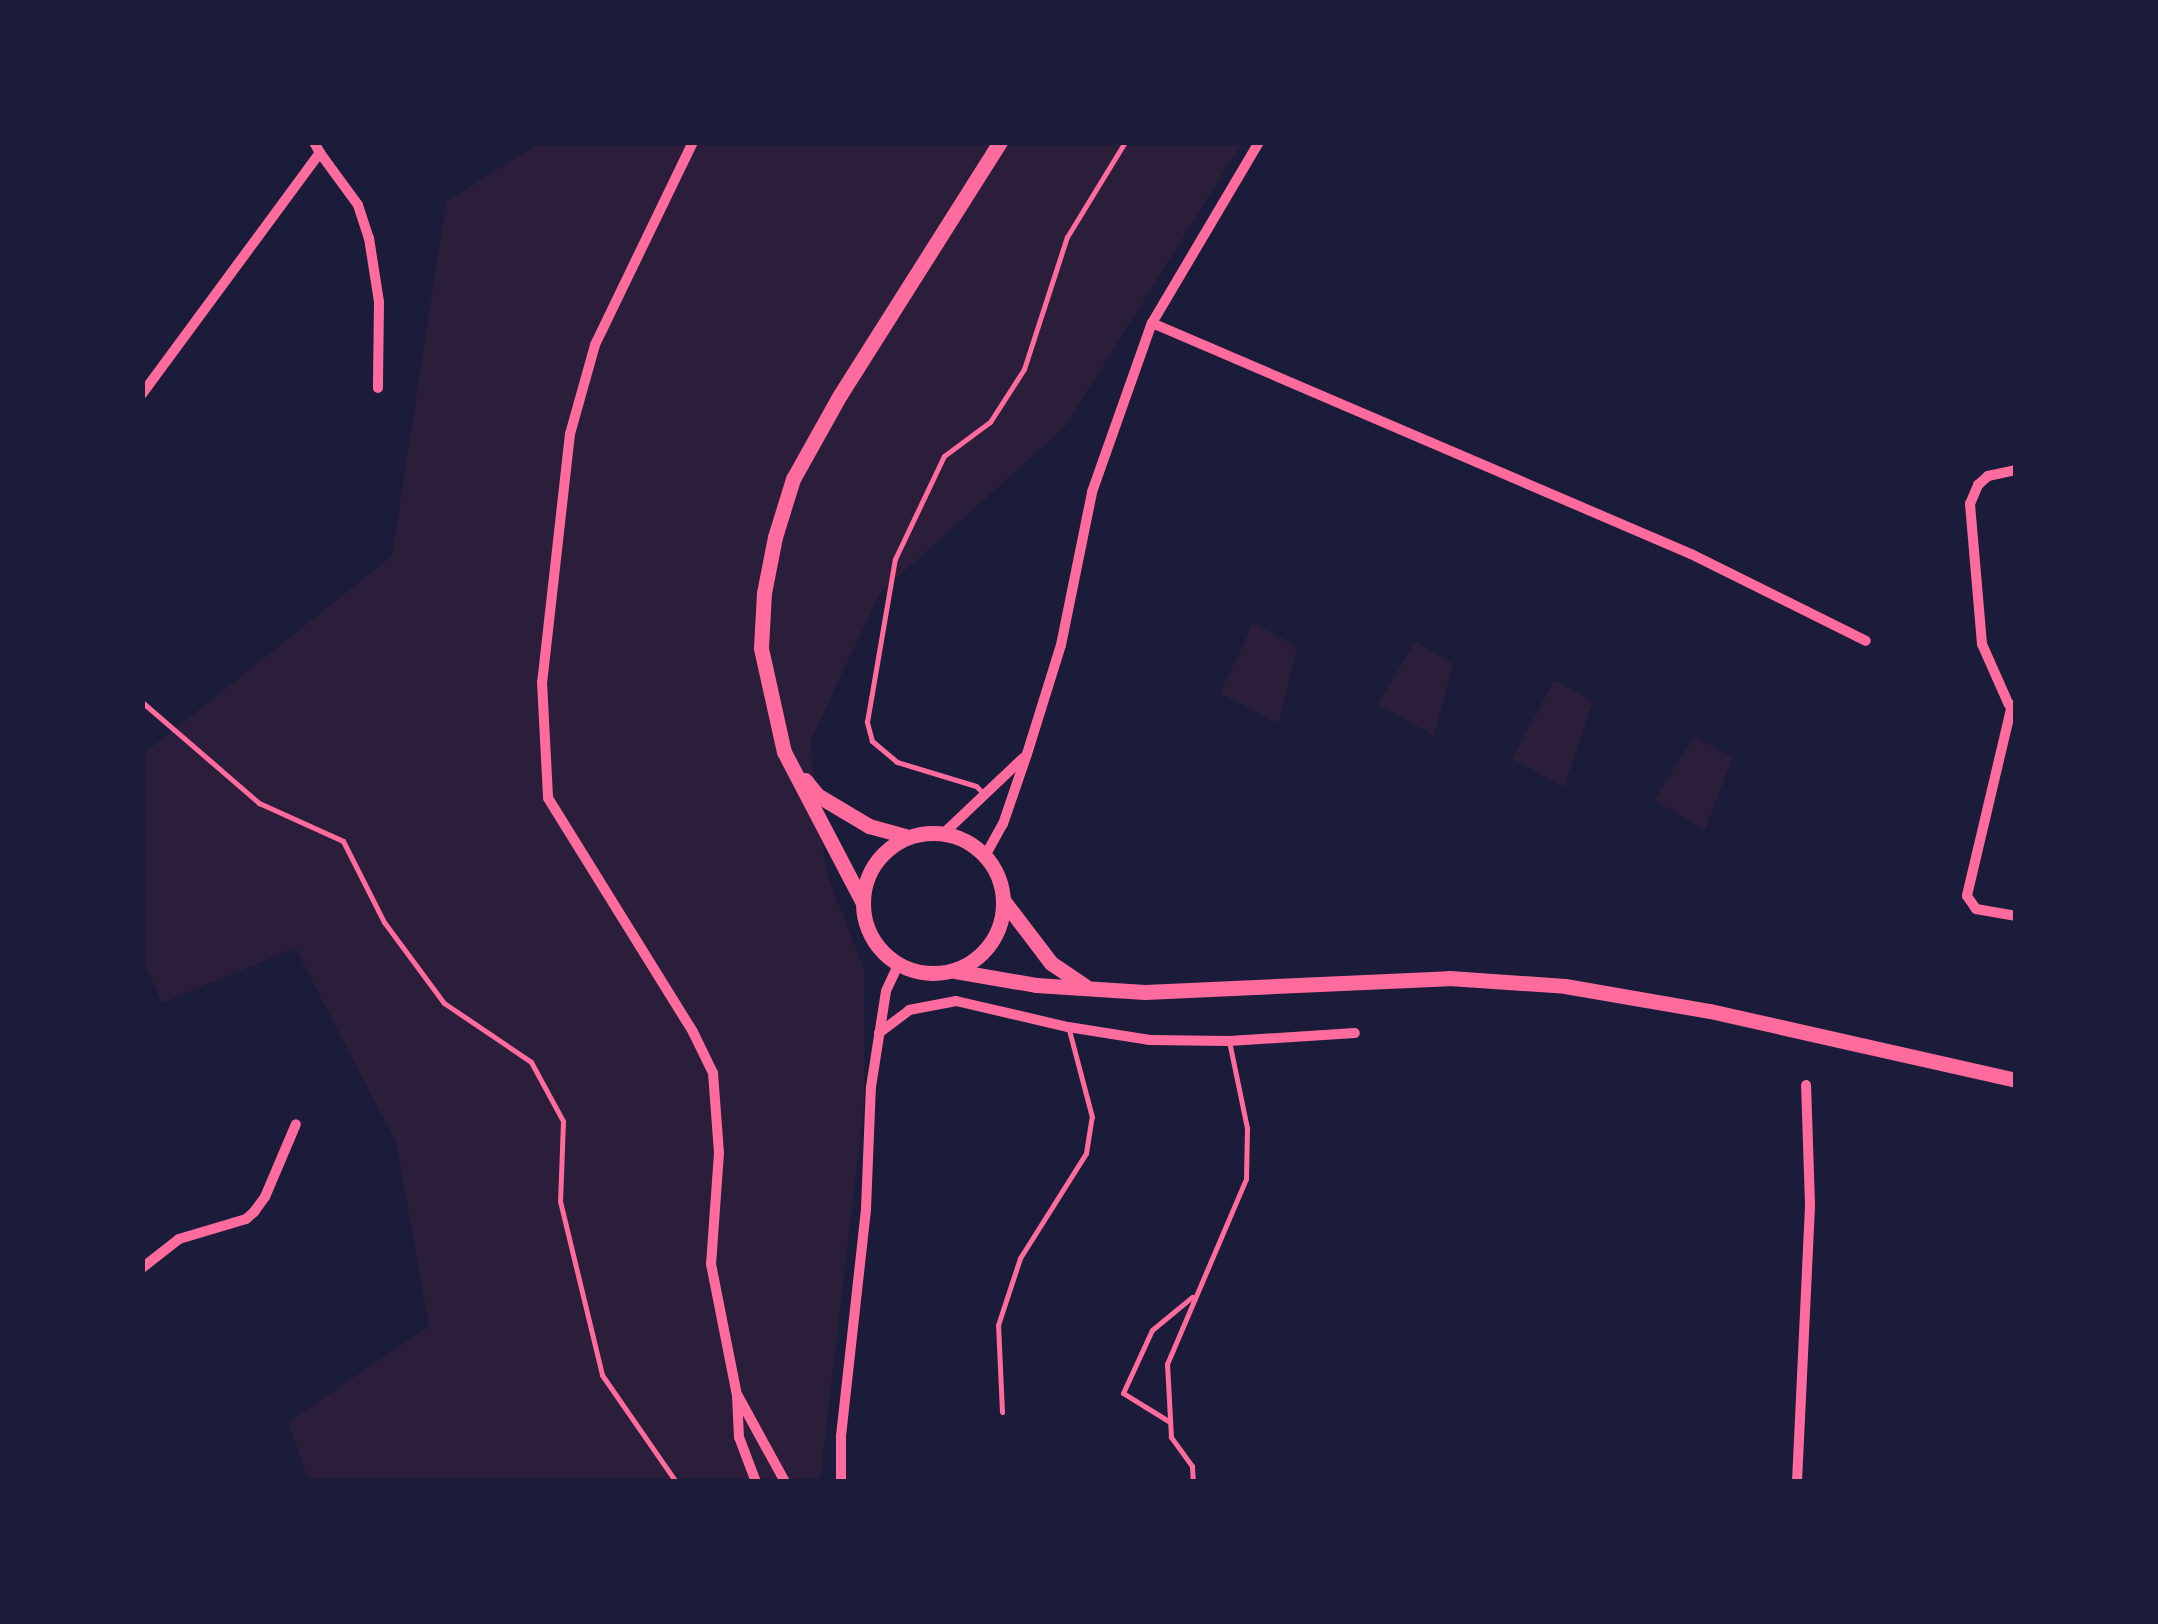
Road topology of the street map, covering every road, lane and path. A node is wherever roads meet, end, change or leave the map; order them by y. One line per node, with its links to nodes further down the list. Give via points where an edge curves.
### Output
1 (693, 142): 34 (street, via 595,345 570,434 542,682 548,798 713,1072 720,1153 711,1264)
2 (1000, 142): 13 (main road, via 793,480 764,593 761,648)
3 (1125, 142): 15 (lane, via 1067,237 1024,370 990,422 944,456 895,559 866,722 872,741 897,762 976,786)
4 (1259, 142): 6 (street)
5 (317, 148): 7 (street, via 358,205 369,238 379,302); 8 (street)
6 (1152, 323): 10 (street, via 1690,554); 14 (street, via 1092,492 1061,645)
7 (378, 388)
8 (142, 394)
9 (2016, 470): 12 (street, via 1978,484 1970,512 1982,644)
10 (1866, 640)
11 (142, 702): 37 (path, via 258,803 342,842 384,922 444,1003 531,1062 564,1121 560,1201 602,1375)
12 (2012, 704): 21 (street, via 1966,896 1976,908)
13 (784, 752): 17 (main road, via 817,796 869,826); 20 (main road)
14 (1027, 754): 15 (street); 18 (street)
15 (986, 796): 16 (street)
16 (943, 834): 17 (main road); 18 (main road)
17 (909, 837): 20 (main road, via 885,851 868,874)
18 (985, 856): 19 (main road)
19 (1004, 900): 23 (main road, via 998,930 981,955); 24 (main road, via 1051,963)
20 (862, 901): 22 (main road, via 872,938)
21 (2016, 916)
22 (898, 965): 23 (main road, via 926,974); 27 (street)
23 (955, 971): 24 (main road)
24 (1085, 986): 29 (main road, via 1146,992 1449,978 1565,986 1710,1011)
25 (1068, 1027): 27 (street, via 956,1000 909,1010); 28 (street, via 1150,1040); 35 (lane, via 1092,1117 1086,1152 1020,1258 998,1325)
26 (1355, 1033): 28 (street)
27 (878, 1034): 40 (street)
28 (1229, 1041): 33 (lane, via 1247,1128 1246,1178)
29 (2016, 1080)
30 (1806, 1086): 42 (street, via 1810,1204)
31 (296, 1124): 32 (street, via 254,1212 179,1239)
32 (142, 1268)
33 (1194, 1295): 36 (lane, via 1167,1364); 36 (lane, via 1152,1330 1123,1393)
34 (737, 1395): 38 (street, via 739,1436); 39 (street)
35 (1002, 1412)
36 (1170, 1422): 41 (lane)
37 (676, 1482)
38 (756, 1482)
39 (784, 1482)
40 (841, 1482)
41 (1193, 1482)
42 (1797, 1482)

